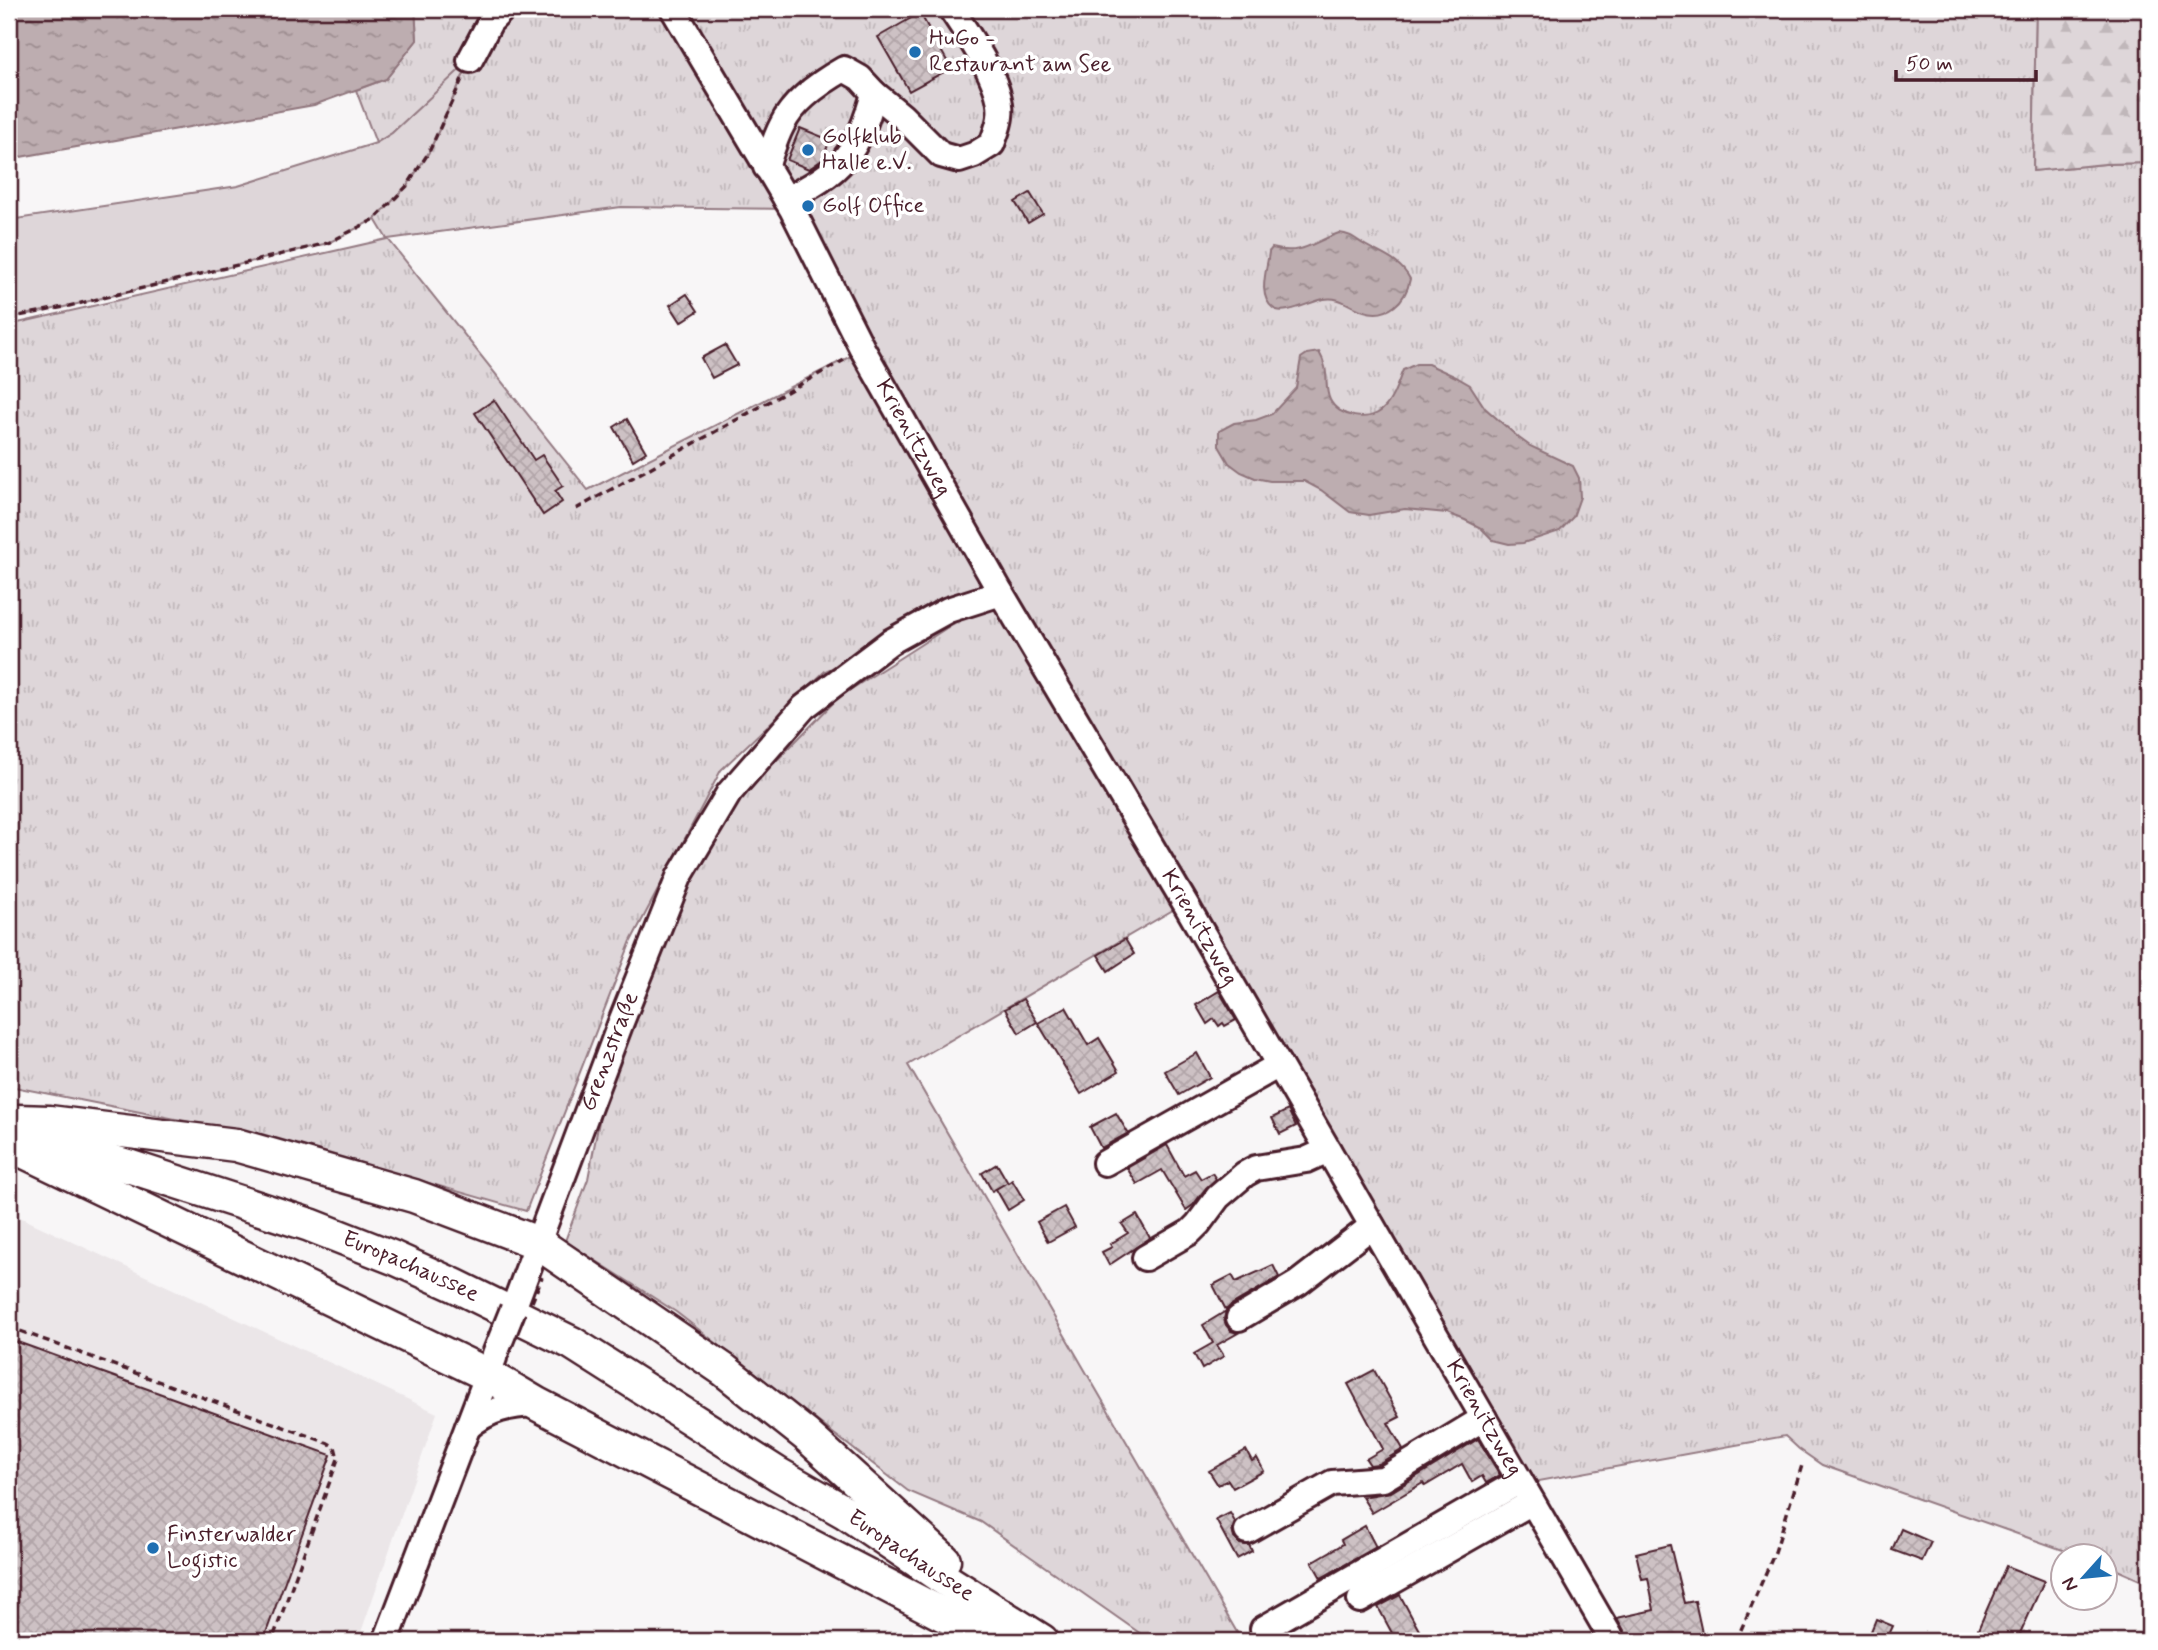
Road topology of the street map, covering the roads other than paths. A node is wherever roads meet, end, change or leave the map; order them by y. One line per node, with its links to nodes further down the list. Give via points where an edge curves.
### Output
1 (503, 9): 4 (street, via 490,22)
2 (673, 9): 6 (street, Krienitzweg)
3 (951, 9): 5 (street, via 999,96 1000,116 992,144 959,160 941,155)
4 (470, 60)
5 (874, 93): 6 (street, via 844,69 822,81 783,122); 7 (street, via 866,123 850,153 838,168)
6 (766, 167): 7 (street, Krienitzweg)
7 (789, 204): 8 (street, Krienitzweg, via 863,350)
8 (1001, 593): 9 (street, Krienitzweg); 16 (street, Grenzstraße, via 948,610 890,642 804,707 729,793 678,877)
9 (1279, 1065): 13 (street, Krienitzweg); 14 (street)
10 (9, 1121): 16 (main road, via 236,1144 414,1196)
11 (9, 1132): 27 (main road, Europachaussee, via 310,1225 442,1279 572,1343 778,1474 838,1523)
12 (9, 1143): 19 (main road)
13 (1328, 1150): 15 (street, Krienitzweg); 17 (street, via 1245,1174 1218,1197 1190,1232)
14 (1105, 1163)
15 (1372, 1226): 18 (street, via 1298,1283); 21 (street, Krienitzweg)
16 (533, 1256): 19 (street, Grenzstraße, bridge); 27 (main road, via 724,1370 806,1435 948,1564)
17 (1145, 1258)
18 (1239, 1318)
19 (491, 1365): 20 (main road); 22 (street, Grenzstraße)
20 (537, 1404): 22 (street, via 494,1410); 27 (main road, via 931,1608)
21 (1484, 1418): 23 (street, Krienitzweg); 24 (street, via 1383,1479 1332,1482)
22 (468, 1427): 28 (street, Grenzstraße)
23 (1526, 1491): 25 (street); 26 (street); 30 (street, Krienitzweg)
24 (1247, 1531)
25 (1360, 1600)
26 (1263, 1629)
27 (1003, 1634): 29 (main road, Europachaussee)
28 (386, 1641)
29 (1042, 1641)
30 (1613, 1641)

